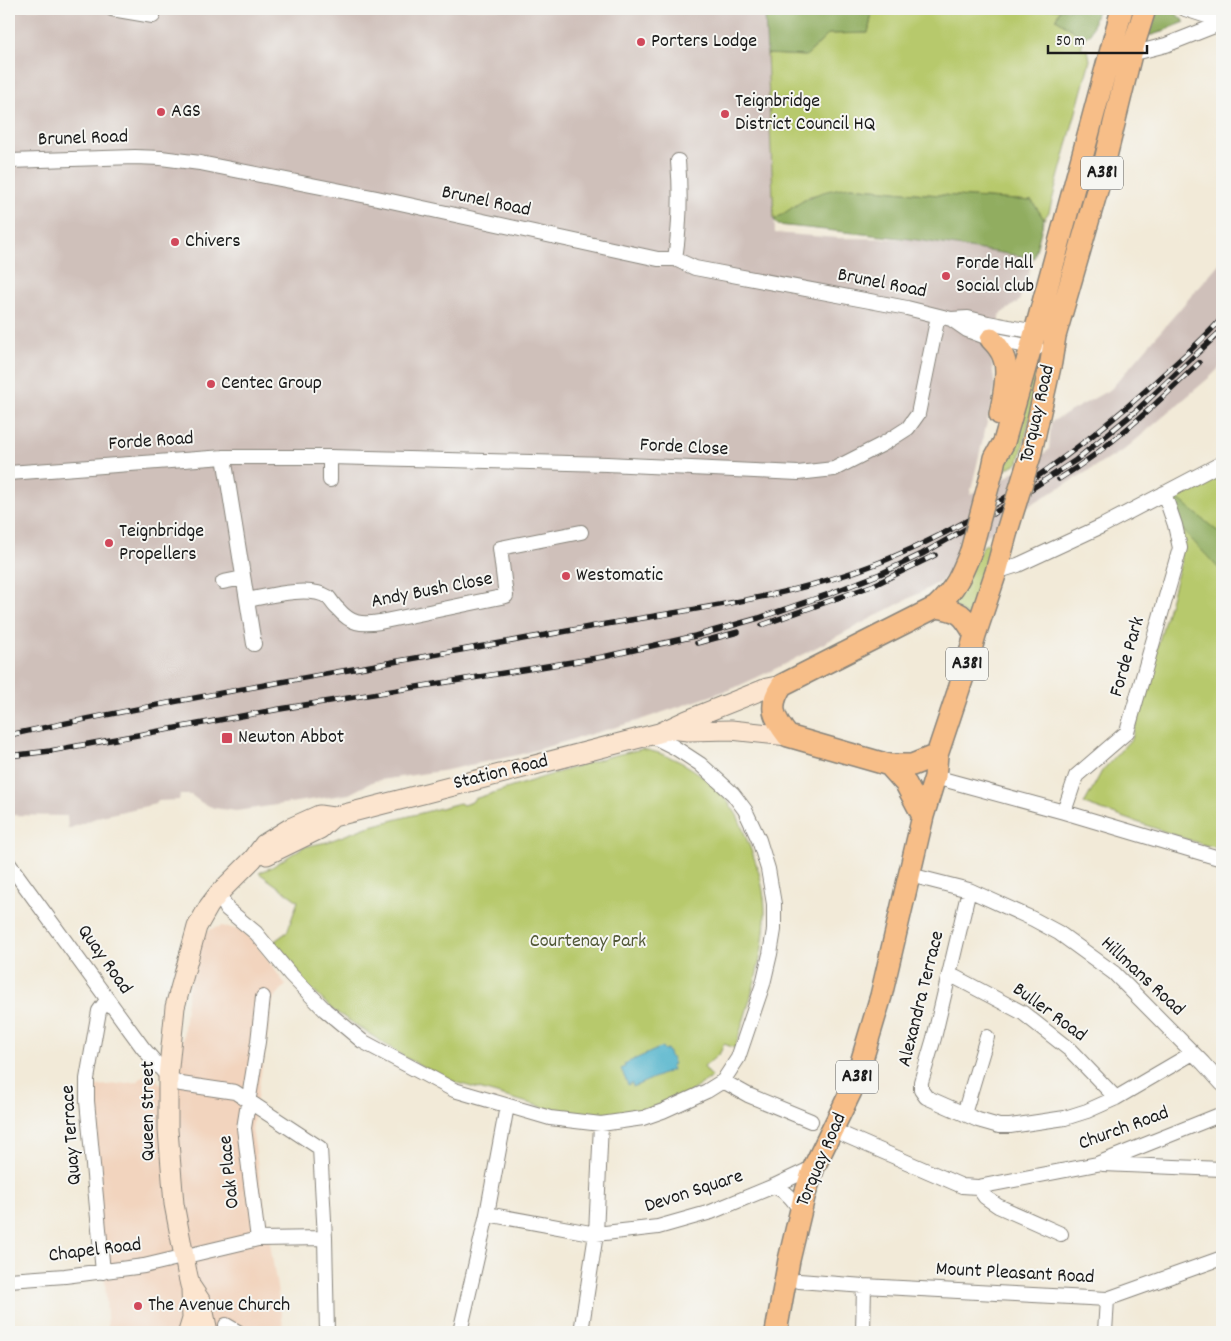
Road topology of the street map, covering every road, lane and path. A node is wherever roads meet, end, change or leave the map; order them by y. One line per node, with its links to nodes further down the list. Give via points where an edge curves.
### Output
1 (112, 9): 5 (street)
2 (1122, 9): 7 (main road, Torquay Road / A381)
3 (1145, 9): 7 (main road, Torquay Road / A381)
4 (1185, 9): 6 (street)
5 (153, 16)
6 (1222, 22): 7 (street, via 1166,45)
7 (1122, 50): 13 (main road, Torquay Road / A381, via 1102,173)
8 (9, 161): 10 (street, Brunel Road, via 135,157 184,161 271,176 658,259)
9 (678, 161): 10 (street, via 680,203)
10 (675, 259): 11 (street, Brunel Road, via 695,268 907,308)
11 (944, 318): 12 (street, Brunel Road); 13 (street, Brunel Road, via 968,318); 15 (street, Forde Close, via 918,414 908,428 834,469 798,473)
12 (992, 339): 13 (street, Brunel Road); 18 (main road, A381, via 1000,348 1006,370 994,436)
13 (1043, 341): 18 (main road, Torquay Road / A381); 23 (main road, Torquay Road / A381, bridge, via 1030,456)
14 (224, 457): 16 (street, Forde Road); 19 (street, Forde Road); 24 (street)
15 (330, 457): 16 (street, Forde Close); 20 (street)
16 (297, 458)
17 (1222, 463): 21 (street)
18 (993, 465): 27 (main road, Torquay Road / A381, bridge, via 971,551 951,593)
19 (9, 473)
20 (330, 480)
21 (1164, 493): 23 (street, via 1102,526); 37 (street, Forde Park, via 1180,548 1127,732 1076,776)
22 (581, 532): 26 (street, Andy Bush Close, via 500,548 506,596 380,622 355,622 328,597 310,592)
23 (996, 572): 28 (main road, Torquay Road / A381)
24 (243, 578): 25 (street); 26 (street)
25 (223, 582)
26 (247, 600): 29 (street)
27 (936, 607): 28 (main road, A381, via 953,610 966,618); 30 (main road, Station Road / A381)
28 (975, 635): 34 (main road, Torquay Road / A381)
29 (254, 644)
30 (782, 685): 31 (main road, Station Road, via 767,688); 33 (main road, via 774,697 773,708 778,723)
31 (669, 729): 32 (main road, Station Road); 33 (main road, Station Road, via 731,730)
32 (650, 735): 43 (main road, Station Road, via 333,817 318,815 264,844); 50 (street, via 700,764 733,794 759,840 768,869 774,904 774,930 763,984 738,1058)
33 (788, 736): 35 (main road)
34 (937, 755): 35 (main road, via 912,765); 36 (main road, Torquay Road / A381)
35 (889, 765): 38 (main road, via 906,784)
36 (935, 777): 37 (street); 38 (main road, Torquay Road / A381)
37 (1064, 812): 39 (street)
38 (923, 816): 41 (main road, Torquay Road / A381)
39 (1222, 859)
40 (9, 864): 46 (street, Quay Road)
41 (910, 875): 42 (street, Hillmans Road); 59 (main road, Torquay Road / A381, via 881,996 855,1084)
42 (969, 890): 44 (street, Alexandra Terrace); 48 (street, Hillmans Road, via 1059,932 1090,954 1114,972)
43 (219, 893): 49 (main road, Queen Street, via 197,927 175,1007); 54 (street, via 226,909 256,933 325,1010 362,1041 454,1090)
44 (949, 974): 52 (street, Buller Road, via 1024,1013 1070,1050); 55 (street, Alexandra Terrace, via 921,1090 926,1097)
45 (263, 997): 53 (street, Oak Place)
46 (107, 1000): 49 (street, Quay Road); 73 (street, Quay Terrace, via 99,1011 87,1079)
47 (987, 1037): 55 (street)
48 (1193, 1053): 51 (street, Hillmans Road); 52 (street, Alexandra Terrace)
49 (168, 1077): 53 (street, via 181,1084 234,1092); 71 (main road, Queen Street, via 168,1130 174,1204)
50 (723, 1081): 57 (street); 58 (street, via 694,1098 644,1118)
51 (1222, 1084)
52 (1116, 1098): 55 (street, Alexandra Terrace, via 1065,1118 1010,1126 999,1126)
53 (248, 1100): 69 (street, via 320,1148); 70 (street, Oak Place, via 244,1128)
54 (507, 1106): 58 (street, via 550,1118); 66 (street)
55 (964, 1114)
56 (1222, 1114): 60 (street, Church Road)
57 (811, 1121)
58 (601, 1124): 67 (street)
59 (832, 1130): 61 (main road, Torquay Road / A381); 64 (street, Church Road, via 962,1186)
60 (1097, 1164): 62 (street); 64 (street, Church Road)
61 (814, 1167): 63 (street, Devon Square); 65 (main road, Torquay Road / A381)
62 (1222, 1169)
63 (774, 1186): 65 (street, Devon Square, via 790,1196); 67 (street, Devon Square, via 711,1212 658,1227)
64 (978, 1187): 68 (street, via 998,1206)
65 (800, 1210): 84 (main road, Torquay Road / A381)
66 (487, 1214): 67 (street, Devon Square); 82 (street)
67 (596, 1234): 83 (street)
68 (1061, 1234)
69 (325, 1238): 70 (street); 81 (street)
70 (258, 1239): 71 (street)
71 (185, 1256): 73 (street, Chapel Road); 76 (main road, Queen Street)
72 (1222, 1258): 78 (street, Mount Pleasant Road)
73 (103, 1272): 74 (street, Chapel Road)
74 (9, 1280)
75 (799, 1281): 77 (street, Mount Pleasant Road)
76 (190, 1285): 79 (main road, via 192,1319); 80 (main road, Queen Street, via 202,1303)
77 (864, 1286): 78 (street, Mount Pleasant Road); 85 (street)
78 (1107, 1299): 86 (street)
79 (188, 1332)
80 (208, 1332)
81 (327, 1332)
82 (460, 1332)
83 (581, 1332)
84 (776, 1332)
85 (863, 1332)
86 (1105, 1332)

